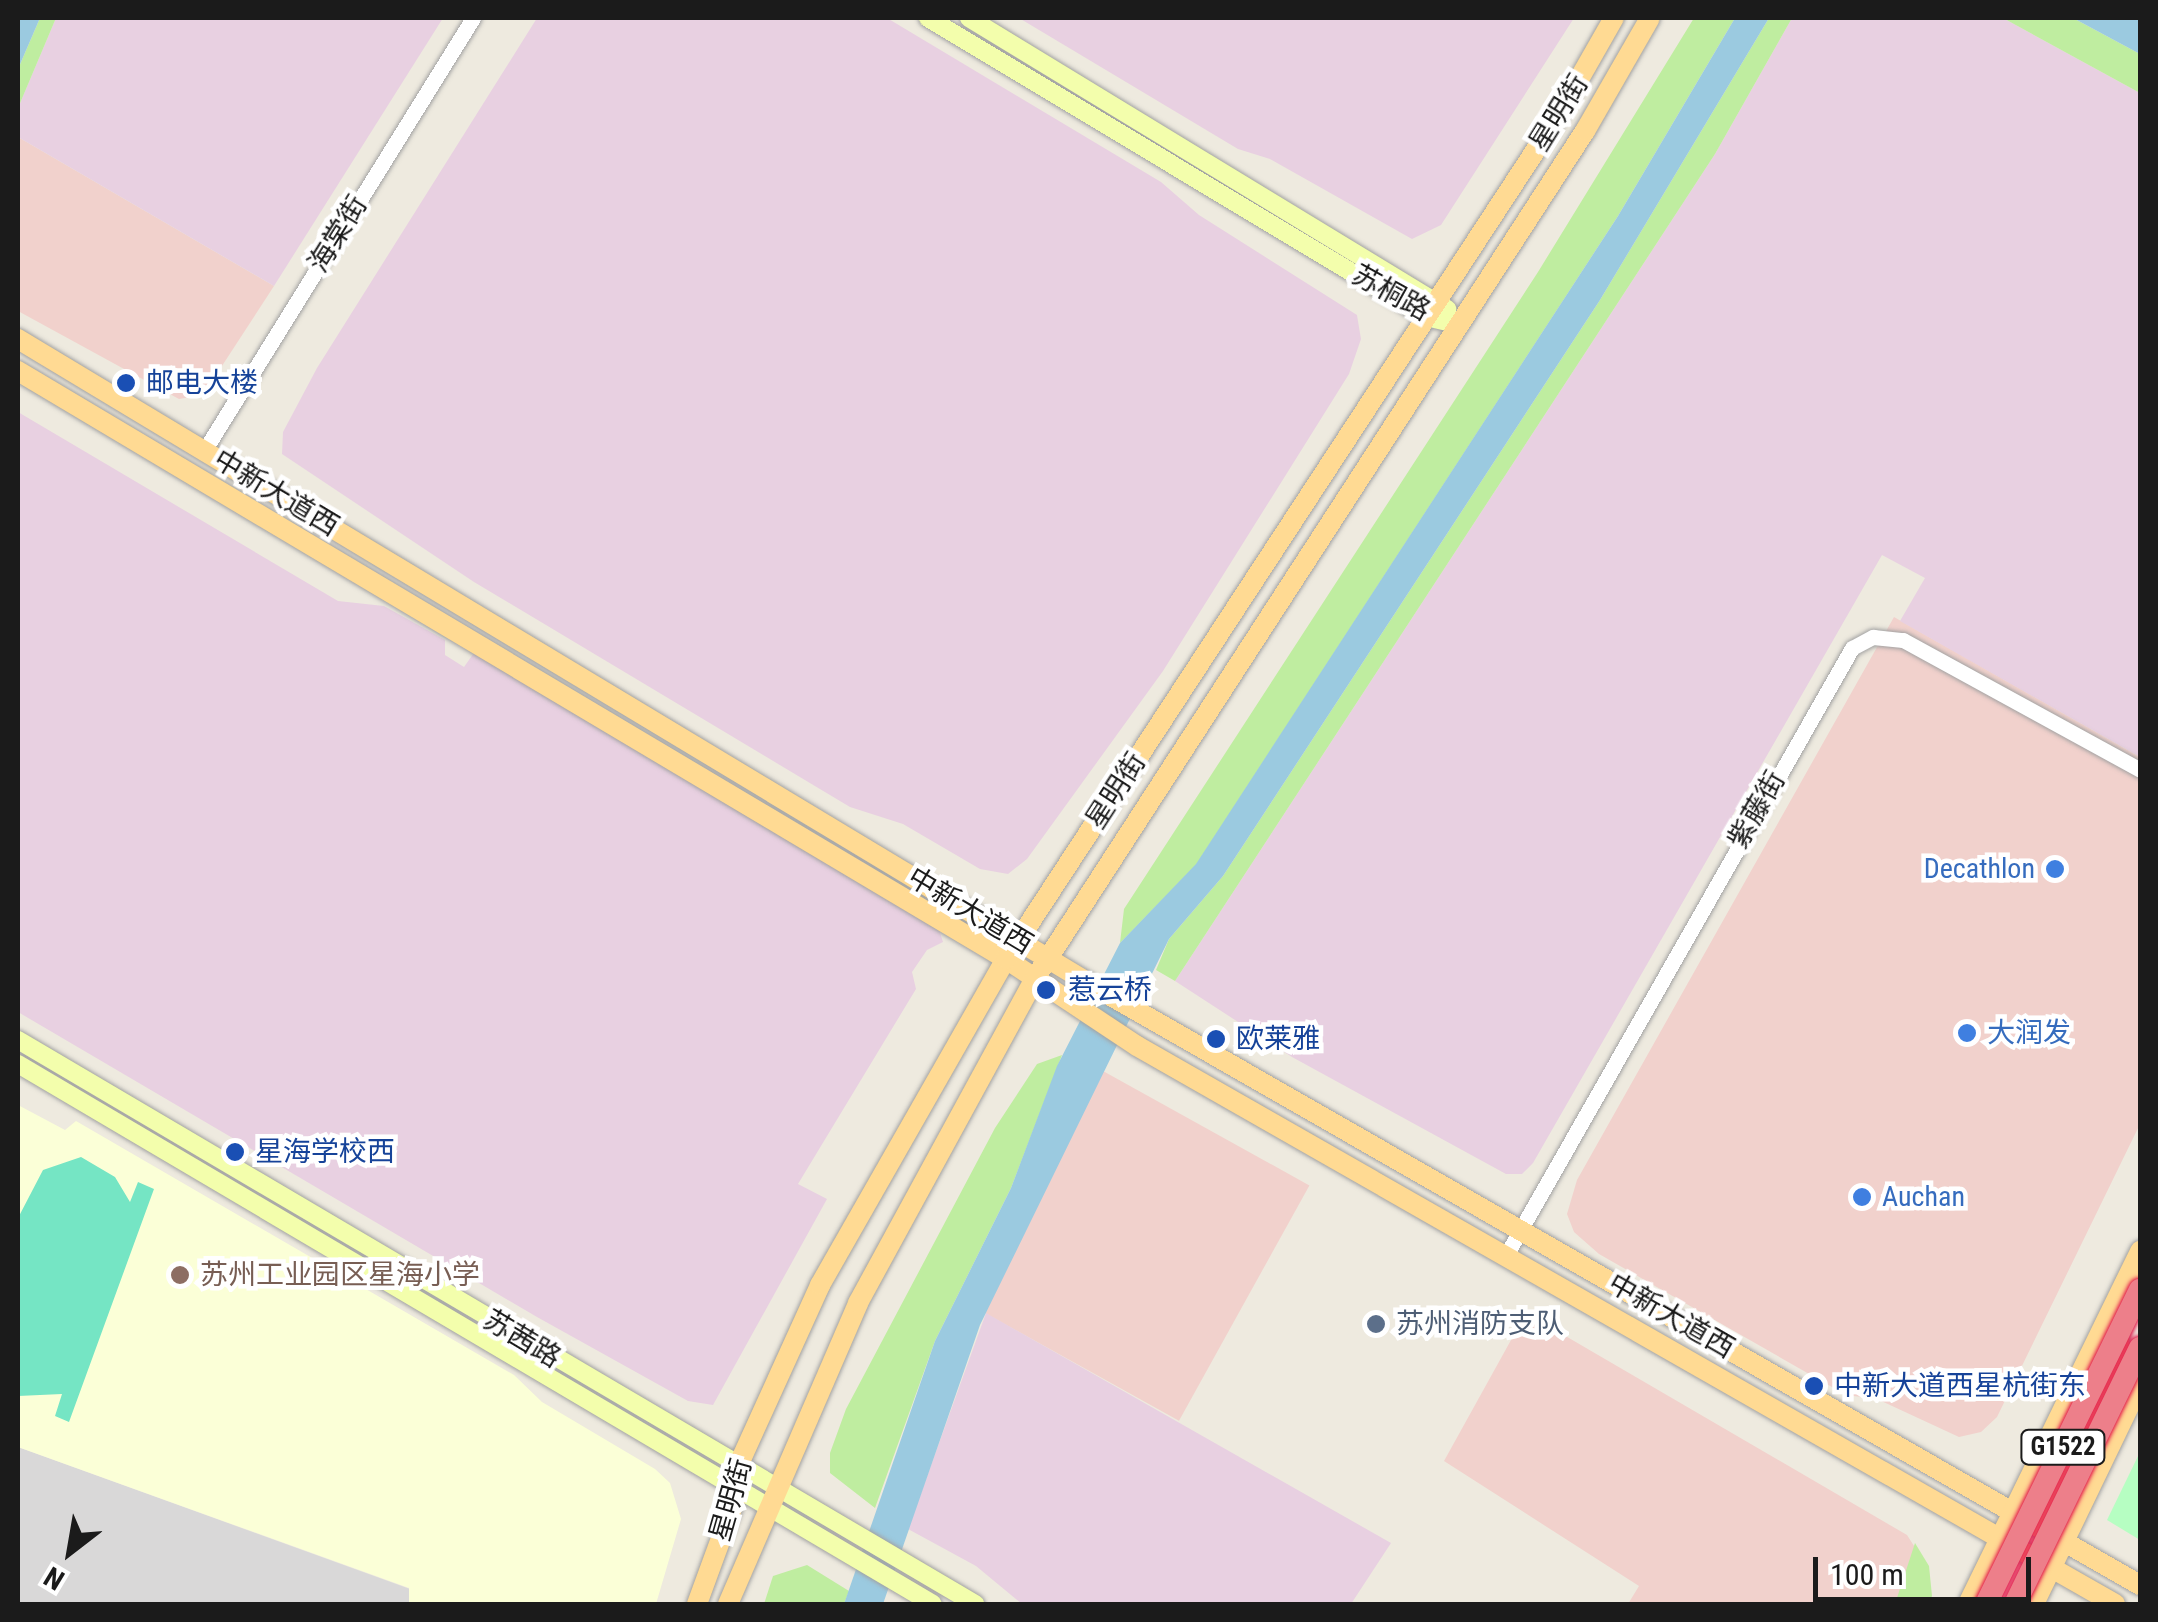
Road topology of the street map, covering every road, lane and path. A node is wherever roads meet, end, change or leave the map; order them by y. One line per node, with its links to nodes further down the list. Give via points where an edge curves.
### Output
1 (473, 18): 11 (street, 海棠街)
2 (928, 18): 7 (main road, 苏桐路)
3 (969, 18): 6 (main road, 苏桐路)
4 (1614, 18): 6 (main road, 星明街)
5 (1650, 18): 8 (main road, 星明街)
6 (1438, 298): 7 (main road, 星明街); 8 (main road, 苏桐路)
7 (1426, 316): 8 (main road, 苏桐路); 13 (main road, 星明街)
8 (1460, 325): 14 (main road, 星明街)
9 (18, 339): 11 (main road, 中新大道西)
10 (18, 372): 13 (main road, 中新大道西)
11 (204, 450): 13 (main road, 中新大道西)
12 (2140, 770): 18 (street, 紫藤街, via 1903,640 1874,637 1852,648)
13 (1012, 950): 14 (main road, 中新大道西); 15 (main road, 中新大道西); 25 (main road, 星明街, via 820,1284)
14 (1048, 958): 15 (main road, 星明街); 18 (main road, 中新大道西)
15 (1034, 980): 20 (main road, 中新大道西); 26 (main road, 星明街, via 858,1303)
16 (18, 1040): 25 (main road, 苏茜路)
17 (18, 1064): 27 (main road, 苏茜路)
18 (1520, 1230): 20 (street, 紫藤街); 29 (main road, 中新大道西)
19 (2140, 1251): 22 (main road)
20 (1506, 1257): 31 (main road, 中新大道西)
21 (2140, 1290): 41 (highway, G1522, bridge)
22 (2115, 1302): 29 (main road); 30 (main road, via 2120,1361)
23 (2140, 1348): 43 (highway, G1522, bridge)
24 (2140, 1384): 32 (main road)
25 (738, 1466): 26 (main road, 苏茜路); 27 (main road, 星明街)
26 (774, 1486): 28 (main road, 星明街); 39 (main road, 苏茜路)
27 (738, 1492): 28 (main road, 苏茜路); 36 (main road, 星明街)
28 (765, 1508): 37 (main road, 星明街); 38 (main road, 苏茜路)
29 (2013, 1512): 30 (main road, 中新大道西); 31 (main road); 33 (main road)
30 (2040, 1528): 32 (main road, 中新大道西); 34 (main road)
31 (2000, 1538): 33 (main road, 中新大道西); 40 (main road)
32 (2064, 1541): 34 (main road); 35 (main road, 中新大道西)
33 (2027, 1554): 34 (main road, 中新大道西); 42 (main road)
34 (2052, 1568): 44 (main road); 45 (main road, 中新大道西)
35 (2140, 1585)
36 (698, 1604)
37 (728, 1604)
38 (933, 1604)
39 (975, 1604)
40 (1968, 1604)
41 (1986, 1604)
42 (2002, 1604)
43 (2015, 1604)
44 (2034, 1604)
45 (2115, 1604)

